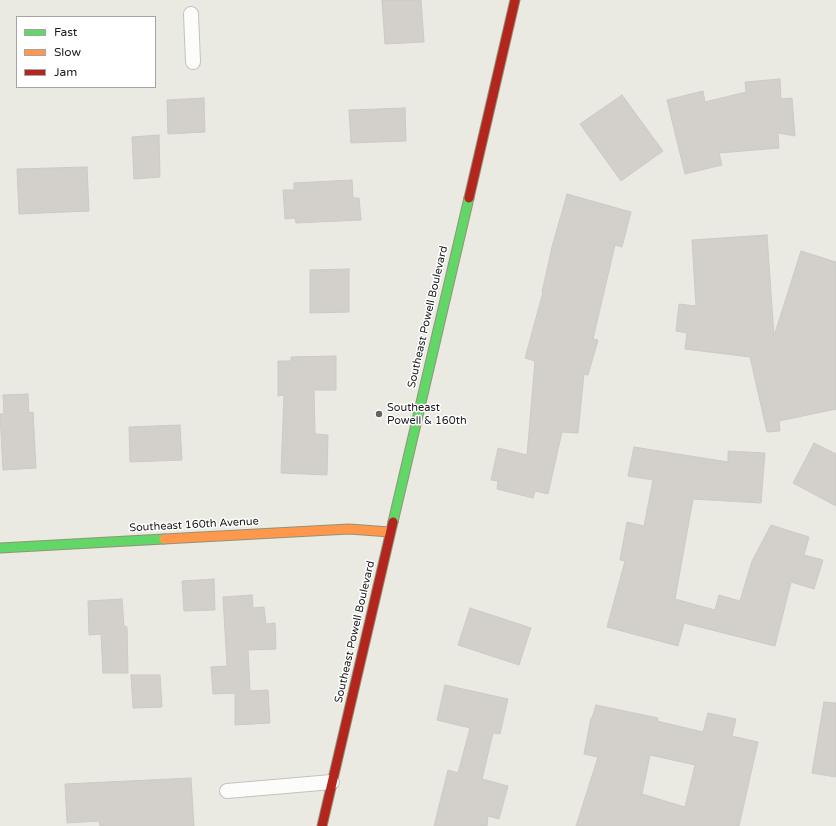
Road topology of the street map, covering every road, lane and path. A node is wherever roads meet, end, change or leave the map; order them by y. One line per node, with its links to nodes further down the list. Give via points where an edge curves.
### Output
1 (515, 0): 4 (main road, Southeast Powell Boulevard)
2 (191, 14): 3 (lane)
3 (193, 62)
4 (390, 532): 5 (main road, Southeast 160th Avenue, via 349,529); 6 (main road, Southeast Powell Boulevard)
5 (0, 548)
6 (332, 782): 7 (lane); 8 (main road, Southeast Powell Boulevard)
7 (227, 791)
8 (322, 826)

